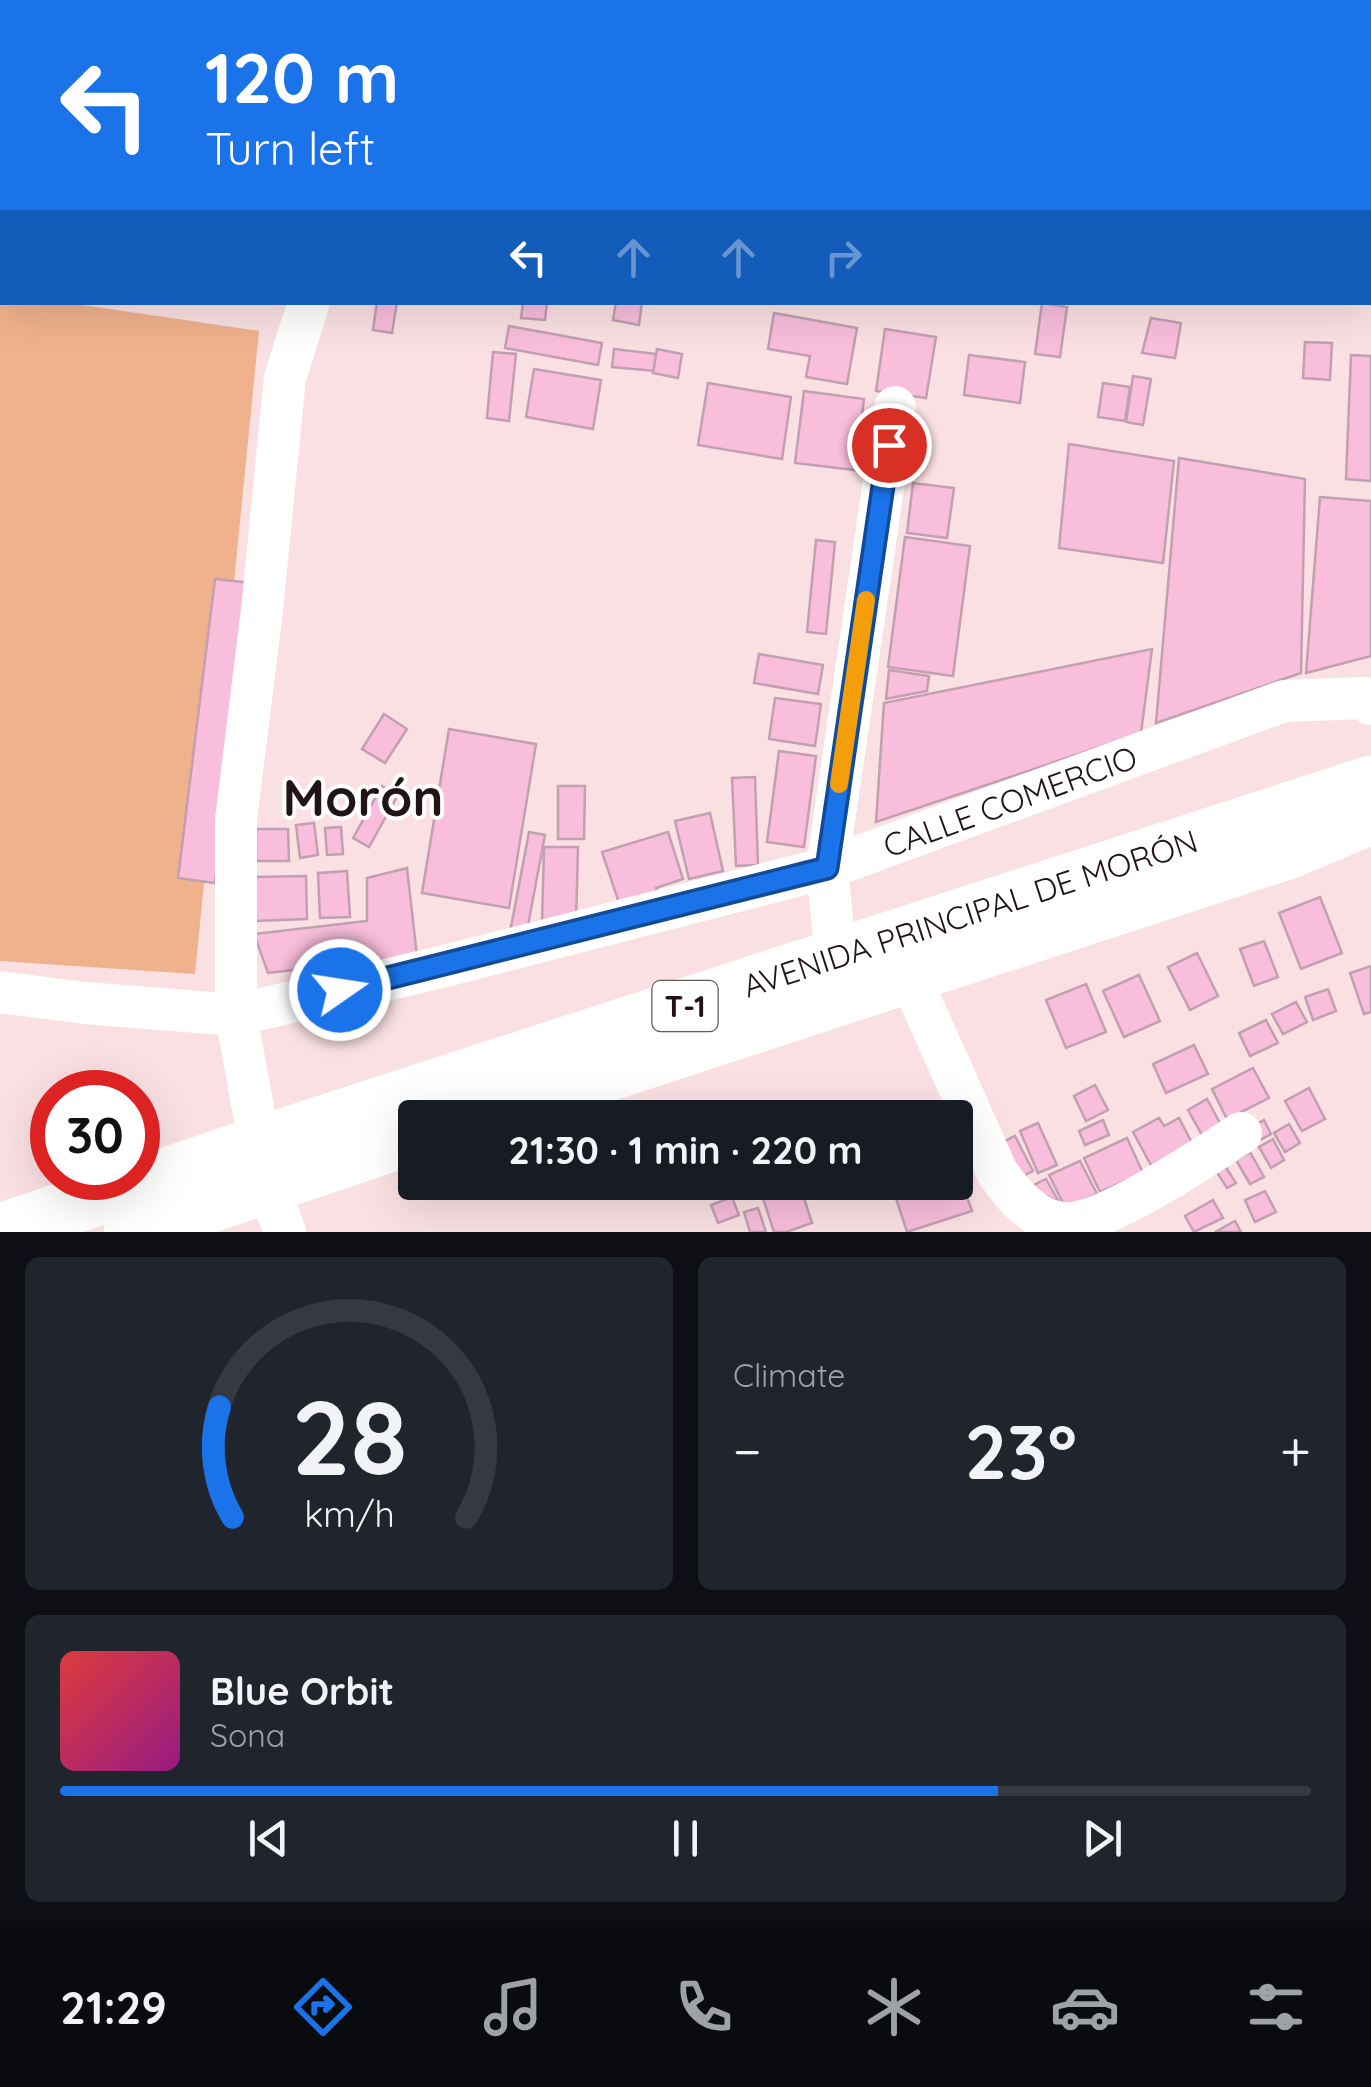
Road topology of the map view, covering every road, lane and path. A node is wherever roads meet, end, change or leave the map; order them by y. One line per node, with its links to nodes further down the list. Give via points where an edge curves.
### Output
1 (309, 305): 10 (street, via 285,378 236,820)
2 (895, 407): 6 (street)
3 (1371, 704): 6 (street, CALLE COMERCIO, via 1365,698 1284,700)
4 (1371, 783): 7 (main road, AVENIDA PRINCIPAL DE MORÓN / T-1)
5 (1371, 818): 8 (main road, AVENIDA PRINCIPAL DE MORÓN / T-1, via 1290,851)
6 (827, 868): 7 (street); 10 (street, CALLE COMERCIO)
7 (836, 957): 14 (main road, AVENIDA PRINCIPAL DE MORÓN / T-1)
8 (909, 975): 11 (main road, AVENIDA PRINCIPAL DE MORÓN / T-1); 15 (street, via 1006,1185 1028,1207)
9 (0, 992): 10 (street, CALLE COMERCIO)
10 (236, 1015): 14 (street)
11 (528, 1100)
12 (1242, 1133): 15 (street, via 1170,1179)
13 (398, 1142): 14 (main road, AVENIDA PRINCIPAL DE MORÓN / T-1)
14 (270, 1187): 16 (main road, AVENIDA PRINCIPAL DE MORÓN / T-1); 17 (main road, AVENIDA PRINCIPAL DE MORÓN / T-1)
15 (1066, 1228)
16 (0, 1231)
17 (132, 1232)

